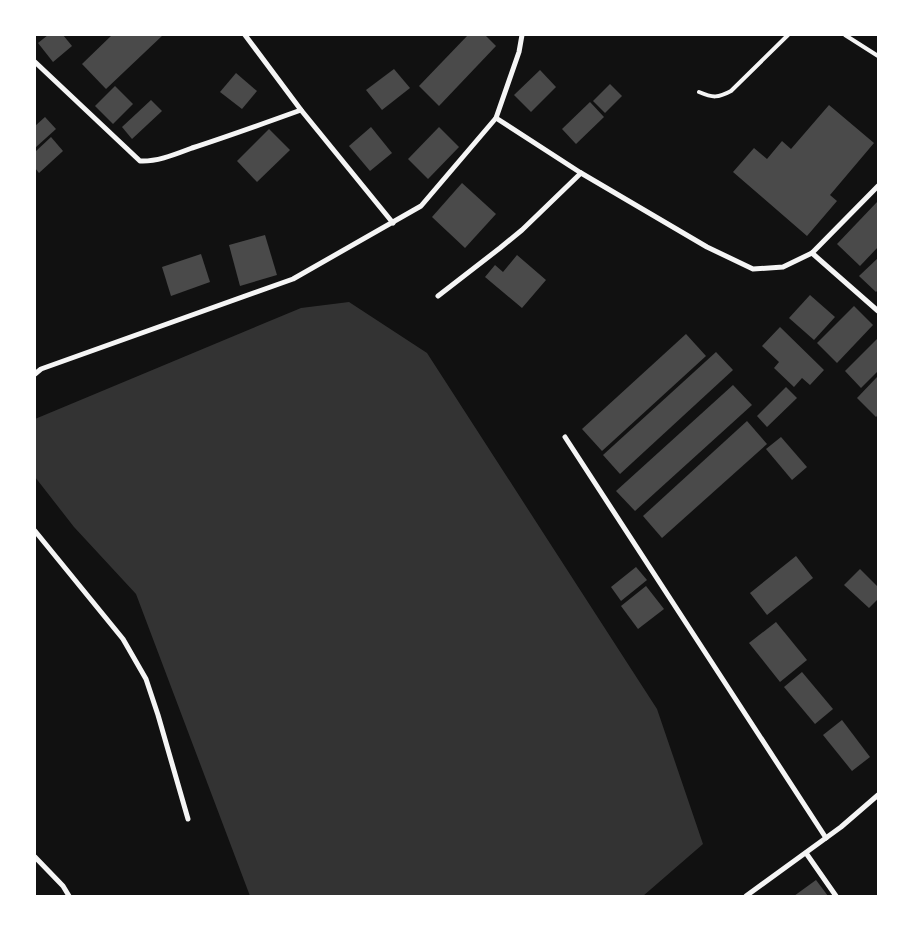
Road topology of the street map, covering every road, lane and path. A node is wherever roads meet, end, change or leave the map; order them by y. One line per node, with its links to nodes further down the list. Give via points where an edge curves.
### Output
1 (246, 35): 8 (street)
2 (522, 35): 9 (street)
3 (788, 35): 7 (lane, via 731,91 720,97)
4 (845, 35): 5 (lane)
5 (878, 56)
6 (35, 62): 8 (street, via 140,161 184,151)
7 (699, 92)
8 (301, 110): 12 (street)
9 (496, 118): 10 (street); 12 (street, via 421,206)
10 (581, 173): 13 (street, via 707,247 753,269 783,267); 14 (street, via 522,230)
11 (878, 186): 13 (street)
12 (393, 223): 16 (street, via 293,279 41,369)
13 (812, 253): 15 (street)
14 (438, 296)
15 (878, 311)
16 (35, 374)
17 (565, 437): 21 (street)
18 (35, 531): 20 (street, via 123,638 146,679)
19 (878, 795): 21 (street)
20 (188, 819)
21 (826, 838): 22 (street)
22 (806, 853): 25 (street); 26 (street)
23 (35, 857): 24 (street, via 63,886)
24 (68, 896)
25 (746, 896)
26 (836, 896)

